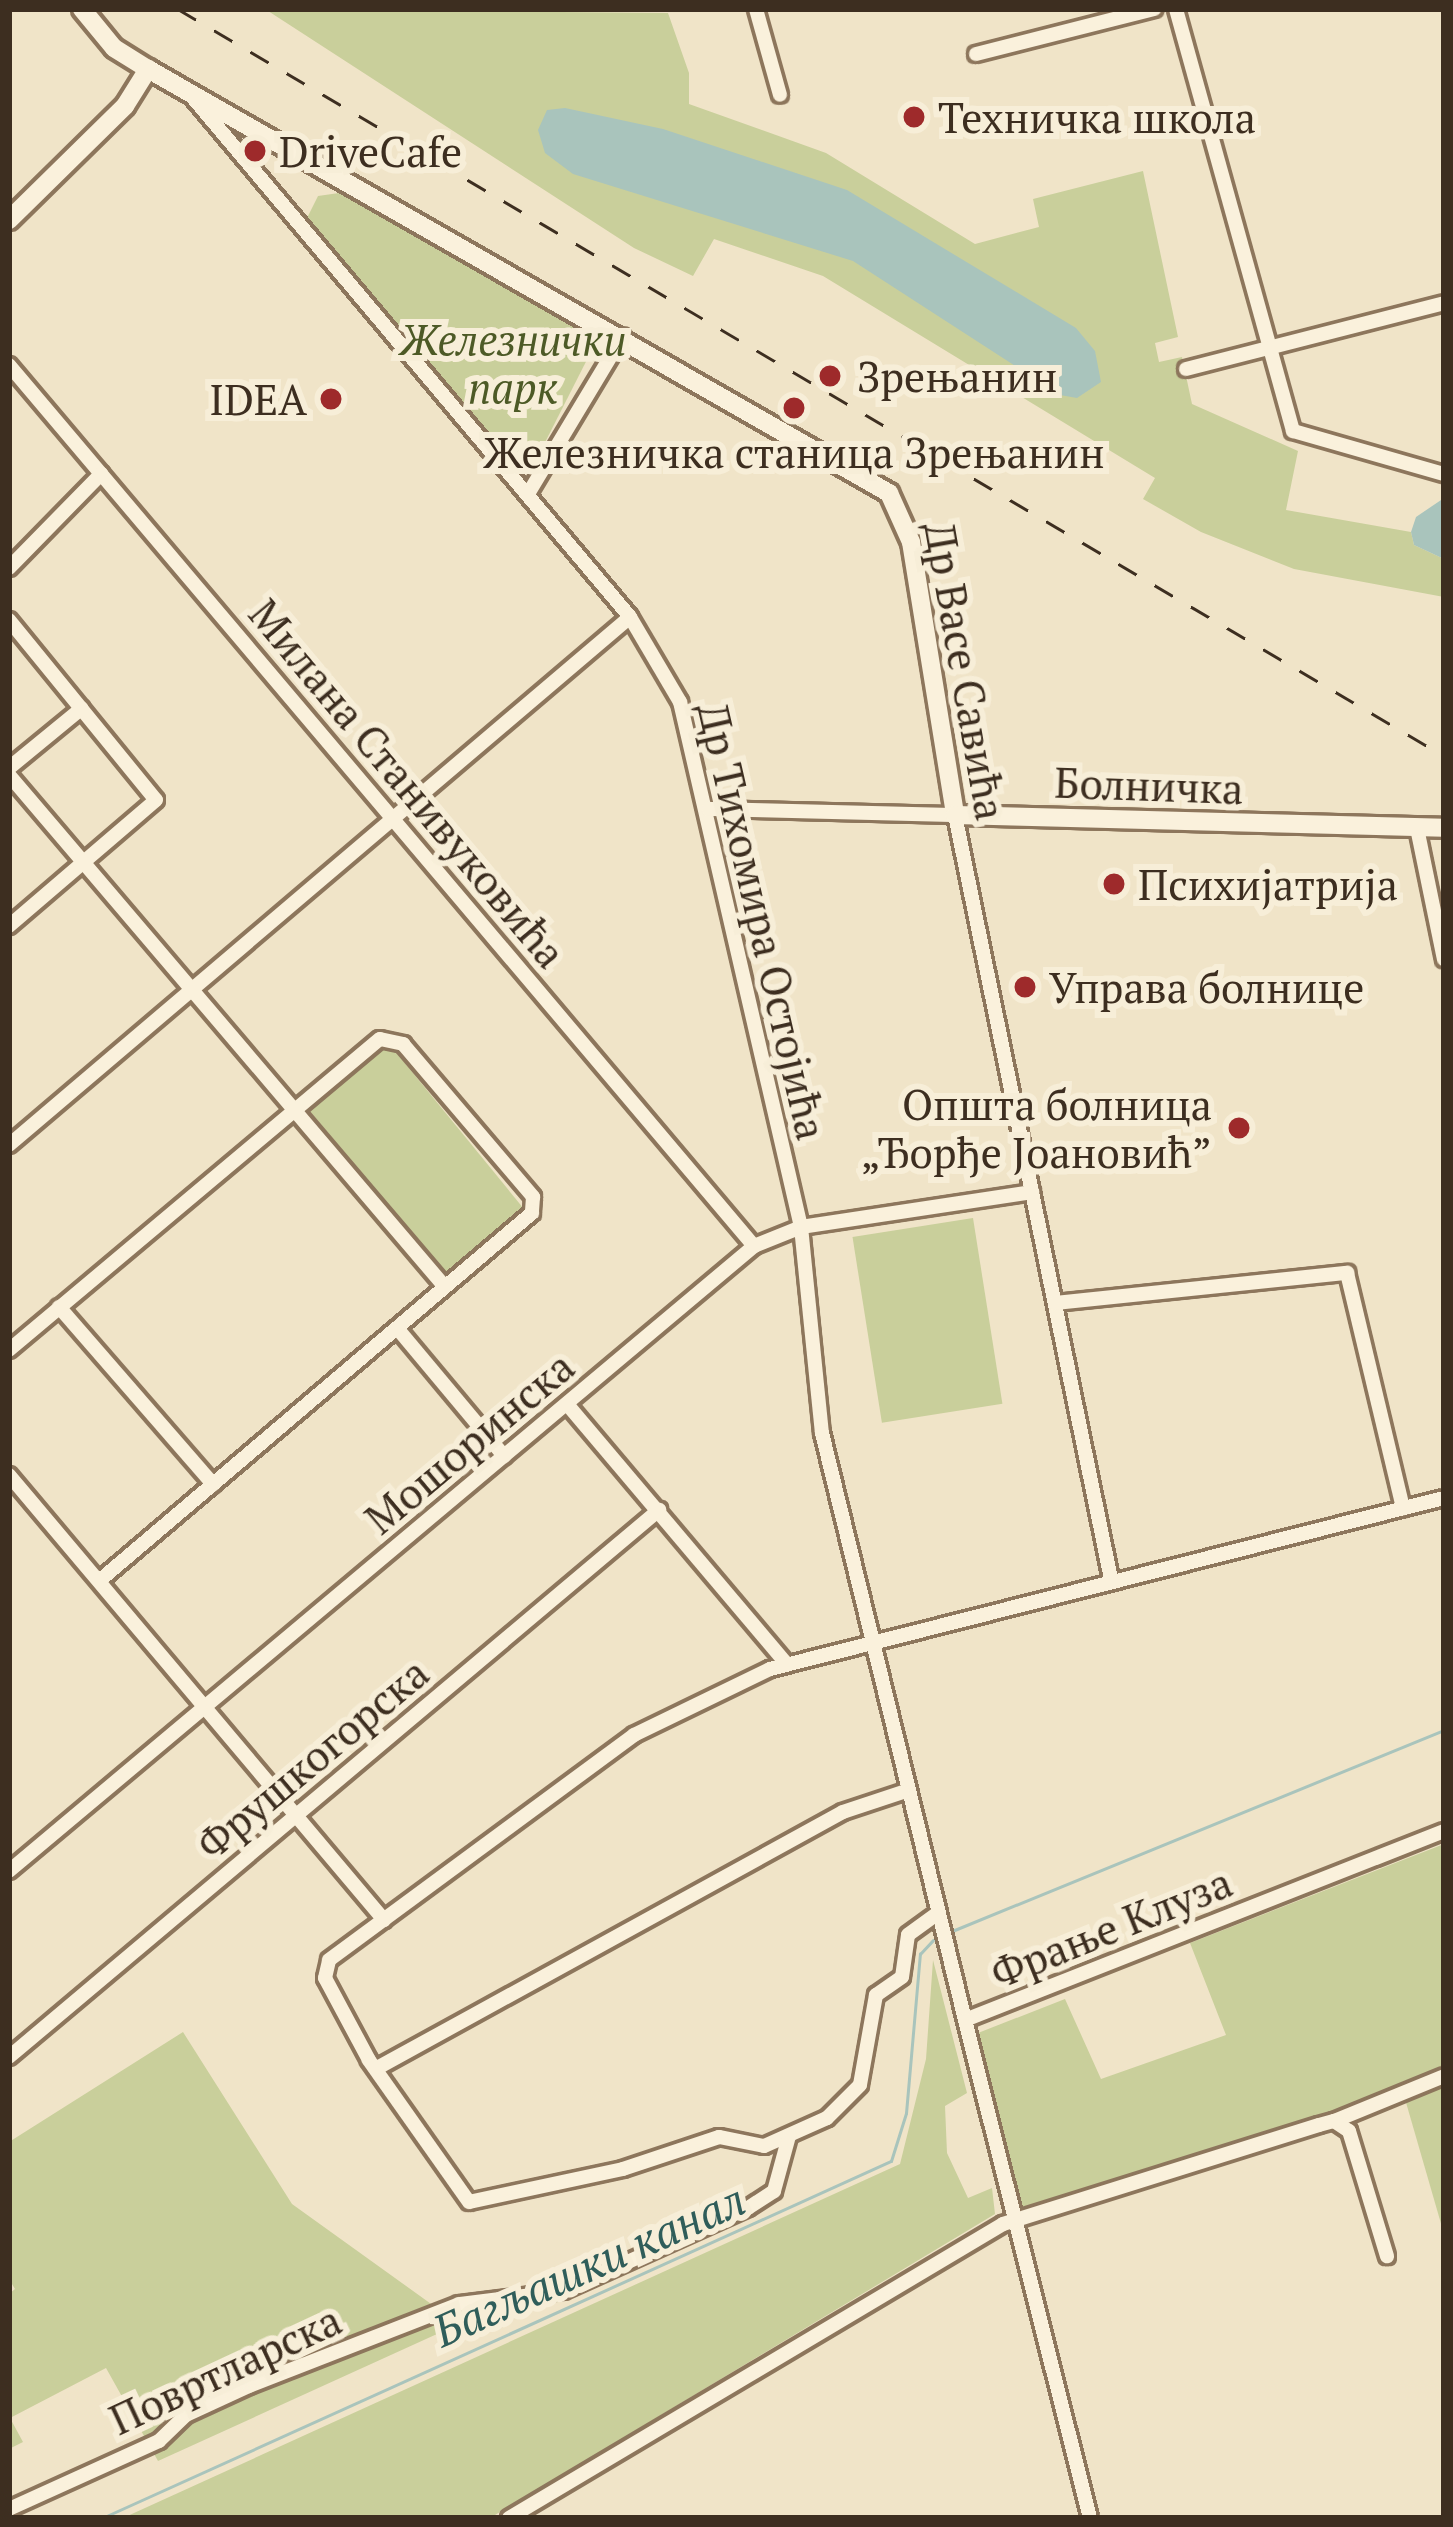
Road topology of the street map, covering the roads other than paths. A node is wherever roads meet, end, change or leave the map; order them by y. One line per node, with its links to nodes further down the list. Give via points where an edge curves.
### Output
1 (82, 9): 6 (street, Др Васе Савића, via 114,48)
2 (756, 9): 8 (street)
3 (1154, 9): 5 (street)
4 (1176, 9): 12 (street)
5 (976, 54)
6 (148, 69): 7 (street, Др Васе Савића); 9 (street, via 125,106)
7 (190, 93): 11 (street, Др Васе Савића); 17 (street, Др Тихомира Остојића)
8 (780, 95)
9 (9, 220)
10 (1444, 303): 12 (street)
11 (623, 336): 17 (street); 24 (street, Др Васе Савића, via 893,498 910,542)
12 (1269, 350): 14 (street); 16 (street, via 1297,436)
13 (9, 365): 15 (street, Милана Станивуковића)
14 (1186, 369)
15 (101, 474): 18 (street); 25 (street, Милана Станивуковића)
16 (1444, 474)
17 (528, 494): 19 (street, Др Тихомира Остојића)
18 (9, 568)
19 (630, 617): 23 (street, Др Тихомира Остојића, via 680,702); 25 (street)
20 (9, 620): 21 (street)
21 (82, 708): 22 (street); 28 (street, via 155,800)
22 (9, 772): 28 (street)
23 (709, 809): 24 (street, Болничка); 35 (street, Др Тихомира Остојића)
24 (955, 815): 26 (street, Болничка); 34 (street, Др Васе Савића)
25 (395, 818): 31 (street); 36 (street, Милана Станивуковића)
26 (1417, 827): 27 (street, Болничка); 30 (street)
27 (1444, 828)
28 (85, 864): 29 (street); 31 (street)
29 (9, 926)
30 (1444, 959)
31 (193, 991): 32 (street); 33 (street)
32 (292, 1108): 37 (street); 37 (street, via 364,1046 397,1040 532,1198 532,1214); 39 (street)
33 (9, 1145)
34 (1032, 1192): 35 (street, Мошоринска); 38 (street, Др Васе Савића)
35 (802, 1227): 36 (street, Мошоринска); 51 (street, Др Тихомира Остојића, via 821,1433)
36 (754, 1246): 42 (street, Мошоринска)
37 (445, 1287): 40 (street)
38 (1054, 1303): 47 (street, via 1342,1272 1351,1280); 49 (street, Др Васе Савића)
39 (59, 1307): 41 (street); 45 (street)
40 (397, 1328): 43 (street); 45 (street)
41 (9, 1350)
42 (567, 1404): 43 (street, Мошоринска); 48 (street)
43 (504, 1456): 53 (street, Мошоринска)
44 (9, 1475): 50 (street)
45 (213, 1484): 50 (street)
46 (1444, 1498): 47 (street)
47 (1402, 1508): 49 (street)
48 (659, 1510): 52 (street); 55 (street, Фрушкогорска)
49 (1111, 1579): 51 (street)
50 (99, 1581): 53 (street)
51 (867, 1641): 52 (street); 54 (street, Фрање Клуза)
52 (785, 1662): 59 (street, via 634,1735)
53 (206, 1705): 55 (street); 57 (street, Мошоринска)
54 (903, 1792): 58 (street, Фрање Клуза); 62 (street, via 843,1812)
55 (297, 1814): 59 (street); 61 (street, Фрушкогорска)
56 (1444, 1831): 60 (street, Фрање Клуза)
57 (9, 1871)
58 (938, 1913): 60 (street, Фрање Клуза); 65 (street, via 912,1929 902,1977 876,1995 854,2094)
59 (385, 1920): 62 (street, via 329,1960 326,1984)
60 (965, 2020): 68 (street)
61 (9, 2057)
62 (379, 2067): 66 (street, via 469,2201 623,2169 718,2138)
63 (1444, 2076): 64 (street)
64 (1334, 2121): 68 (street); 69 (street, via 1349,2132)
65 (789, 2136): 66 (street); 67 (street, Повртларска)
66 (764, 2146): 67 (street)
67 (780, 2157): 70 (street, Повртларска, via 774,2191 748,2208 563,2291 459,2304 249,2386 186,2415 159,2441)
68 (1012, 2220): 71 (street); 72 (street)
69 (1387, 2256)
70 (9, 2509)
71 (508, 2518)
72 (1090, 2518)

